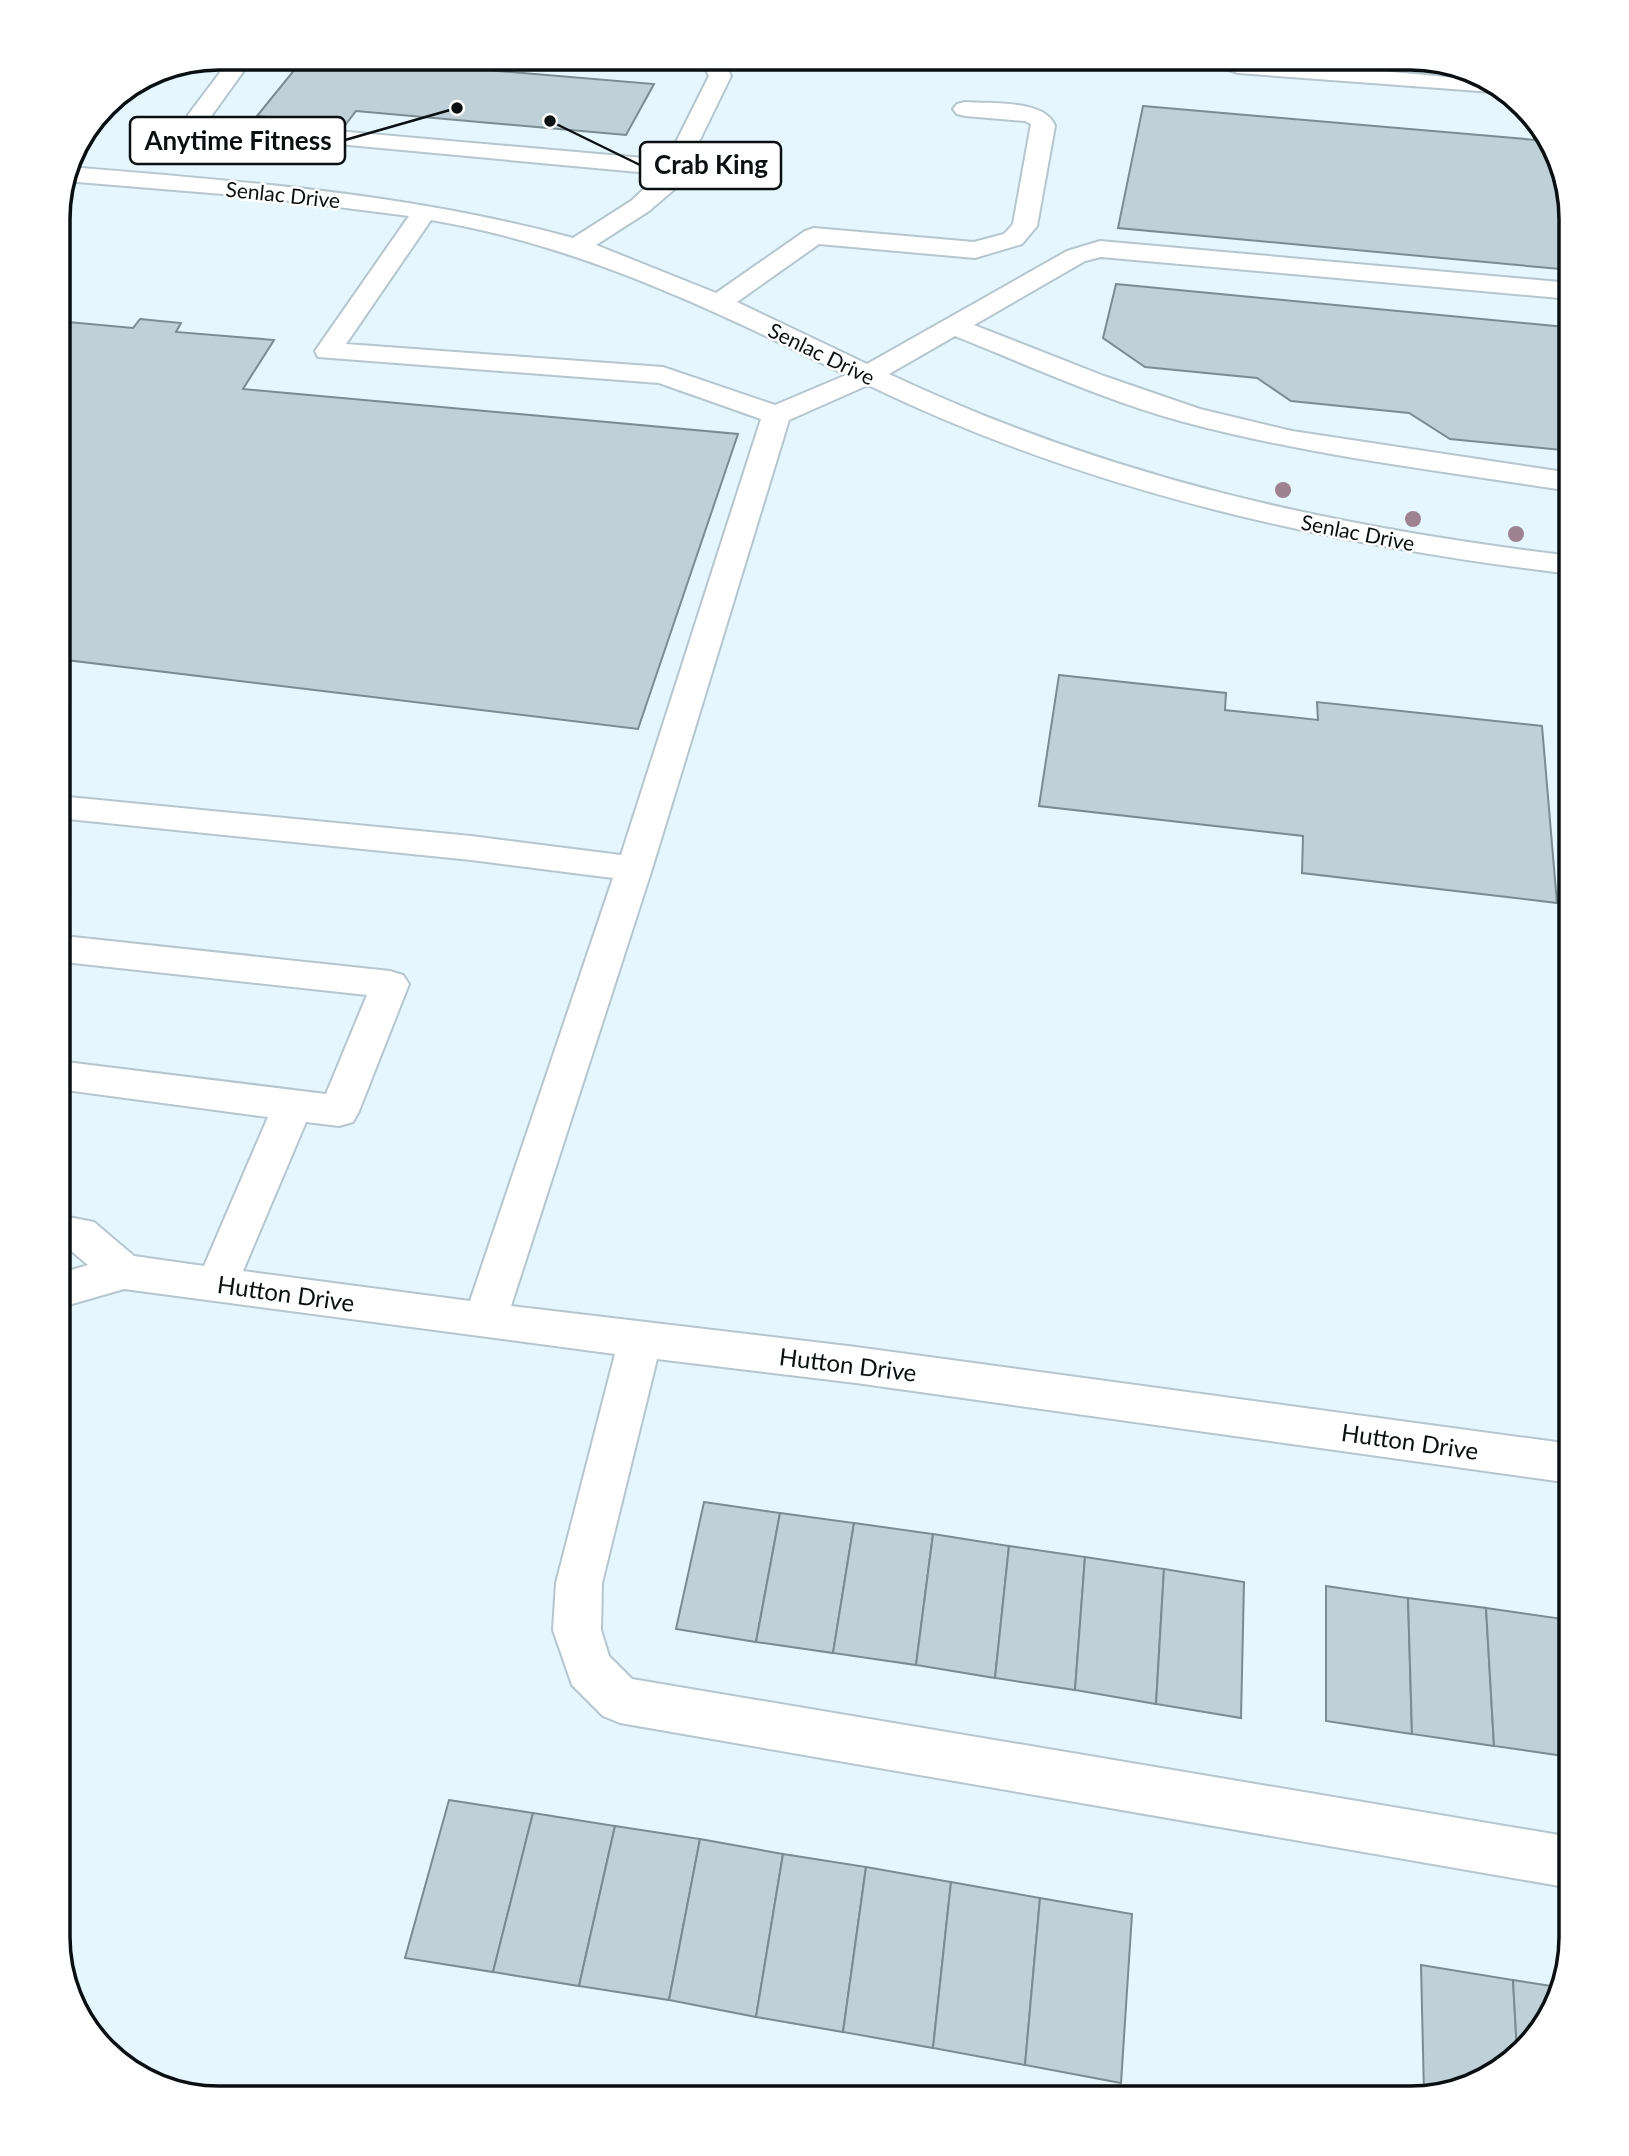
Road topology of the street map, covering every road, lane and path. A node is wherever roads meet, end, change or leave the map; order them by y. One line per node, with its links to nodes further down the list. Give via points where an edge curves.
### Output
1 (233, 70): 6 (street, via 200,115 205,126)
2 (717, 70): 6 (street, via 720,76)
3 (1286, 70): 4 (street)
4 (1478, 86)
5 (965, 109): 11 (street, via 1031,114 1041,120 1025,226 1013,239 975,250 814,236)
6 (675, 168): 9 (street, via 661,191)
7 (77, 175): 8 (street, Senlac Drive, via 305,194)
8 (424, 212): 9 (street, Senlac Drive, via 503,226); 14 (street, via 328,351 663,375)
9 (576, 247): 11 (street, Senlac Drive)
10 (1559, 290): 12 (street, via 1100,249 1076,256)
11 (719, 303): 13 (street, Senlac Drive)
12 (953, 326): 13 (street); 15 (street, via 1191,415 1292,439)
13 (868, 375): 14 (street); 16 (street, Senlac Drive, via 1032,446 1180,493 1330,527 1488,556)
14 (776, 415): 18 (street)
15 (1559, 480)
16 (1559, 564)
17 (70, 808): 18 (street)
18 (634, 869): 26 (street)
19 (73, 950): 21 (street, via 390,984 340,1111)
20 (70, 1077): 21 (street)
21 (293, 1105): 24 (street)
22 (70, 1233): 23 (street, via 80,1234)
23 (124, 1272): 24 (street, Hutton Drive); 25 (street, Hutton Drive)
24 (218, 1284): 26 (street, Hutton Drive)
25 (70, 1288)
26 (485, 1320): 27 (street, Hutton Drive)
27 (640, 1339): 28 (street, Hutton Drive); 29 (street, via 579,1583 578,1630 589,1669 620,1700)
28 (1559, 1461)
29 (1559, 1861)

